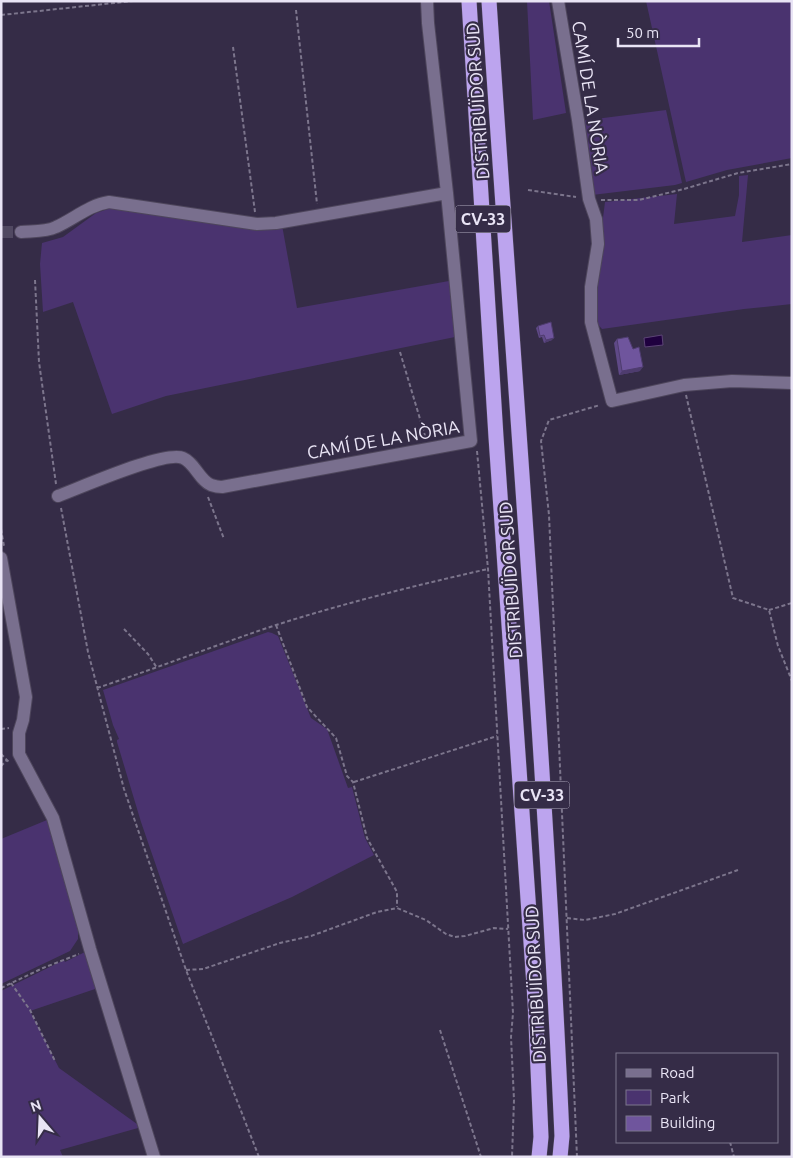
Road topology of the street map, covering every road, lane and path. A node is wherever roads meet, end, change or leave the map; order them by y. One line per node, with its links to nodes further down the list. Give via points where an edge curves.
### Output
1 (133, 1): 9 (path)
2 (427, 1): 15 (street, CAMÍ DE LA NÒRIA)
3 (461, 1): 12 (highway, via 468,90)
4 (469, 1): 12 (highway, DISTRIBUÏDOR SUD / CV-33)
5 (489, 1): 11 (highway, DISTRIBUÏDOR SUD / CV-33)
6 (499, 1): 11 (highway, via 504,83)
7 (558, 1): 16 (street, CAMÍ DE LA NÒRIA)
8 (296, 10): 17 (path, via 318,210)
9 (1, 15)
10 (233, 48): 18 (path)
11 (498, 140): 59 (highway, DISTRIBUÏDOR SUD / CV-33, via 556,1000 562,1136)
12 (479, 155): 58 (highway, DISTRIBUÏDOR SUD / CV-33, via 534,990 542,1137)
13 (792, 164): 16 (path, via 738,173 639,200)
14 (528, 190): 16 (path)
15 (447, 193): 17 (street); 25 (street, CAMÍ DE LA NÒRIA)
16 (589, 199): 24 (street, CAMÍ DE LA NÒRIA, via 596,219 598,244 591,287 591,322)
17 (316, 216): 18 (street)
18 (256, 224): 19 (street, via 109,202 99,203 54,228)
19 (21, 232)
20 (35, 280): 28 (path, via 39,362)
21 (400, 352): 26 (path)
22 (792, 383): 23 (street, via 732,382)
23 (684, 386): 24 (street); 33 (path, via 733,598)
24 (612, 401): 45 (path, via 549,420 541,441 549,516)
25 (471, 441): 26 (street, CAMÍ DE LA NÒRIA); 31 (path, via 478,452)
26 (428, 448): 28 (street, CAMÍ DE LA NÒRIA, via 222,487 209,484 182,458 170,458 134,467)
27 (207, 494): 29 (path)
28 (58, 496): 38 (path)
29 (224, 539)
30 (1, 558): 47 (street, via 26,697 19,733 19,754 53,818)
31 (488, 570): 34 (path, via 415,586); 39 (path)
32 (792, 603): 33 (path)
33 (768, 610): 37 (path)
34 (276, 625): 36 (path); 42 (path, via 307,707 336,738 347,776)
35 (124, 629): 36 (path)
36 (157, 668): 38 (path)
37 (792, 681)
38 (97, 688): 48 (path, via 124,788)
39 (497, 736): 42 (path); 46 (path)
40 (7, 760): 41 (path)
41 (1, 766)
42 (353, 782): 44 (path, via 367,838 397,892)
43 (738, 870): 45 (path, via 615,914 585,920)
44 (397, 908): 46 (path, via 455,936 494,928); 48 (path, via 203,969)
45 (567, 918): 60 (path)
46 (508, 929): 57 (path, via 513,1013)
47 (90, 949): 49 (path); 54 (street)
48 (186, 970): 55 (path)
49 (11, 983): 50 (path); 52 (path, via 30,1010)
50 (1, 988)
51 (440, 1030): 56 (path)
52 (55, 1061)
53 (730, 1143): 61 (path)
54 (154, 1157)
55 (259, 1157)
56 (481, 1157)
57 (512, 1157)
58 (538, 1157)
59 (560, 1157)
60 (577, 1157)
61 (734, 1157)

